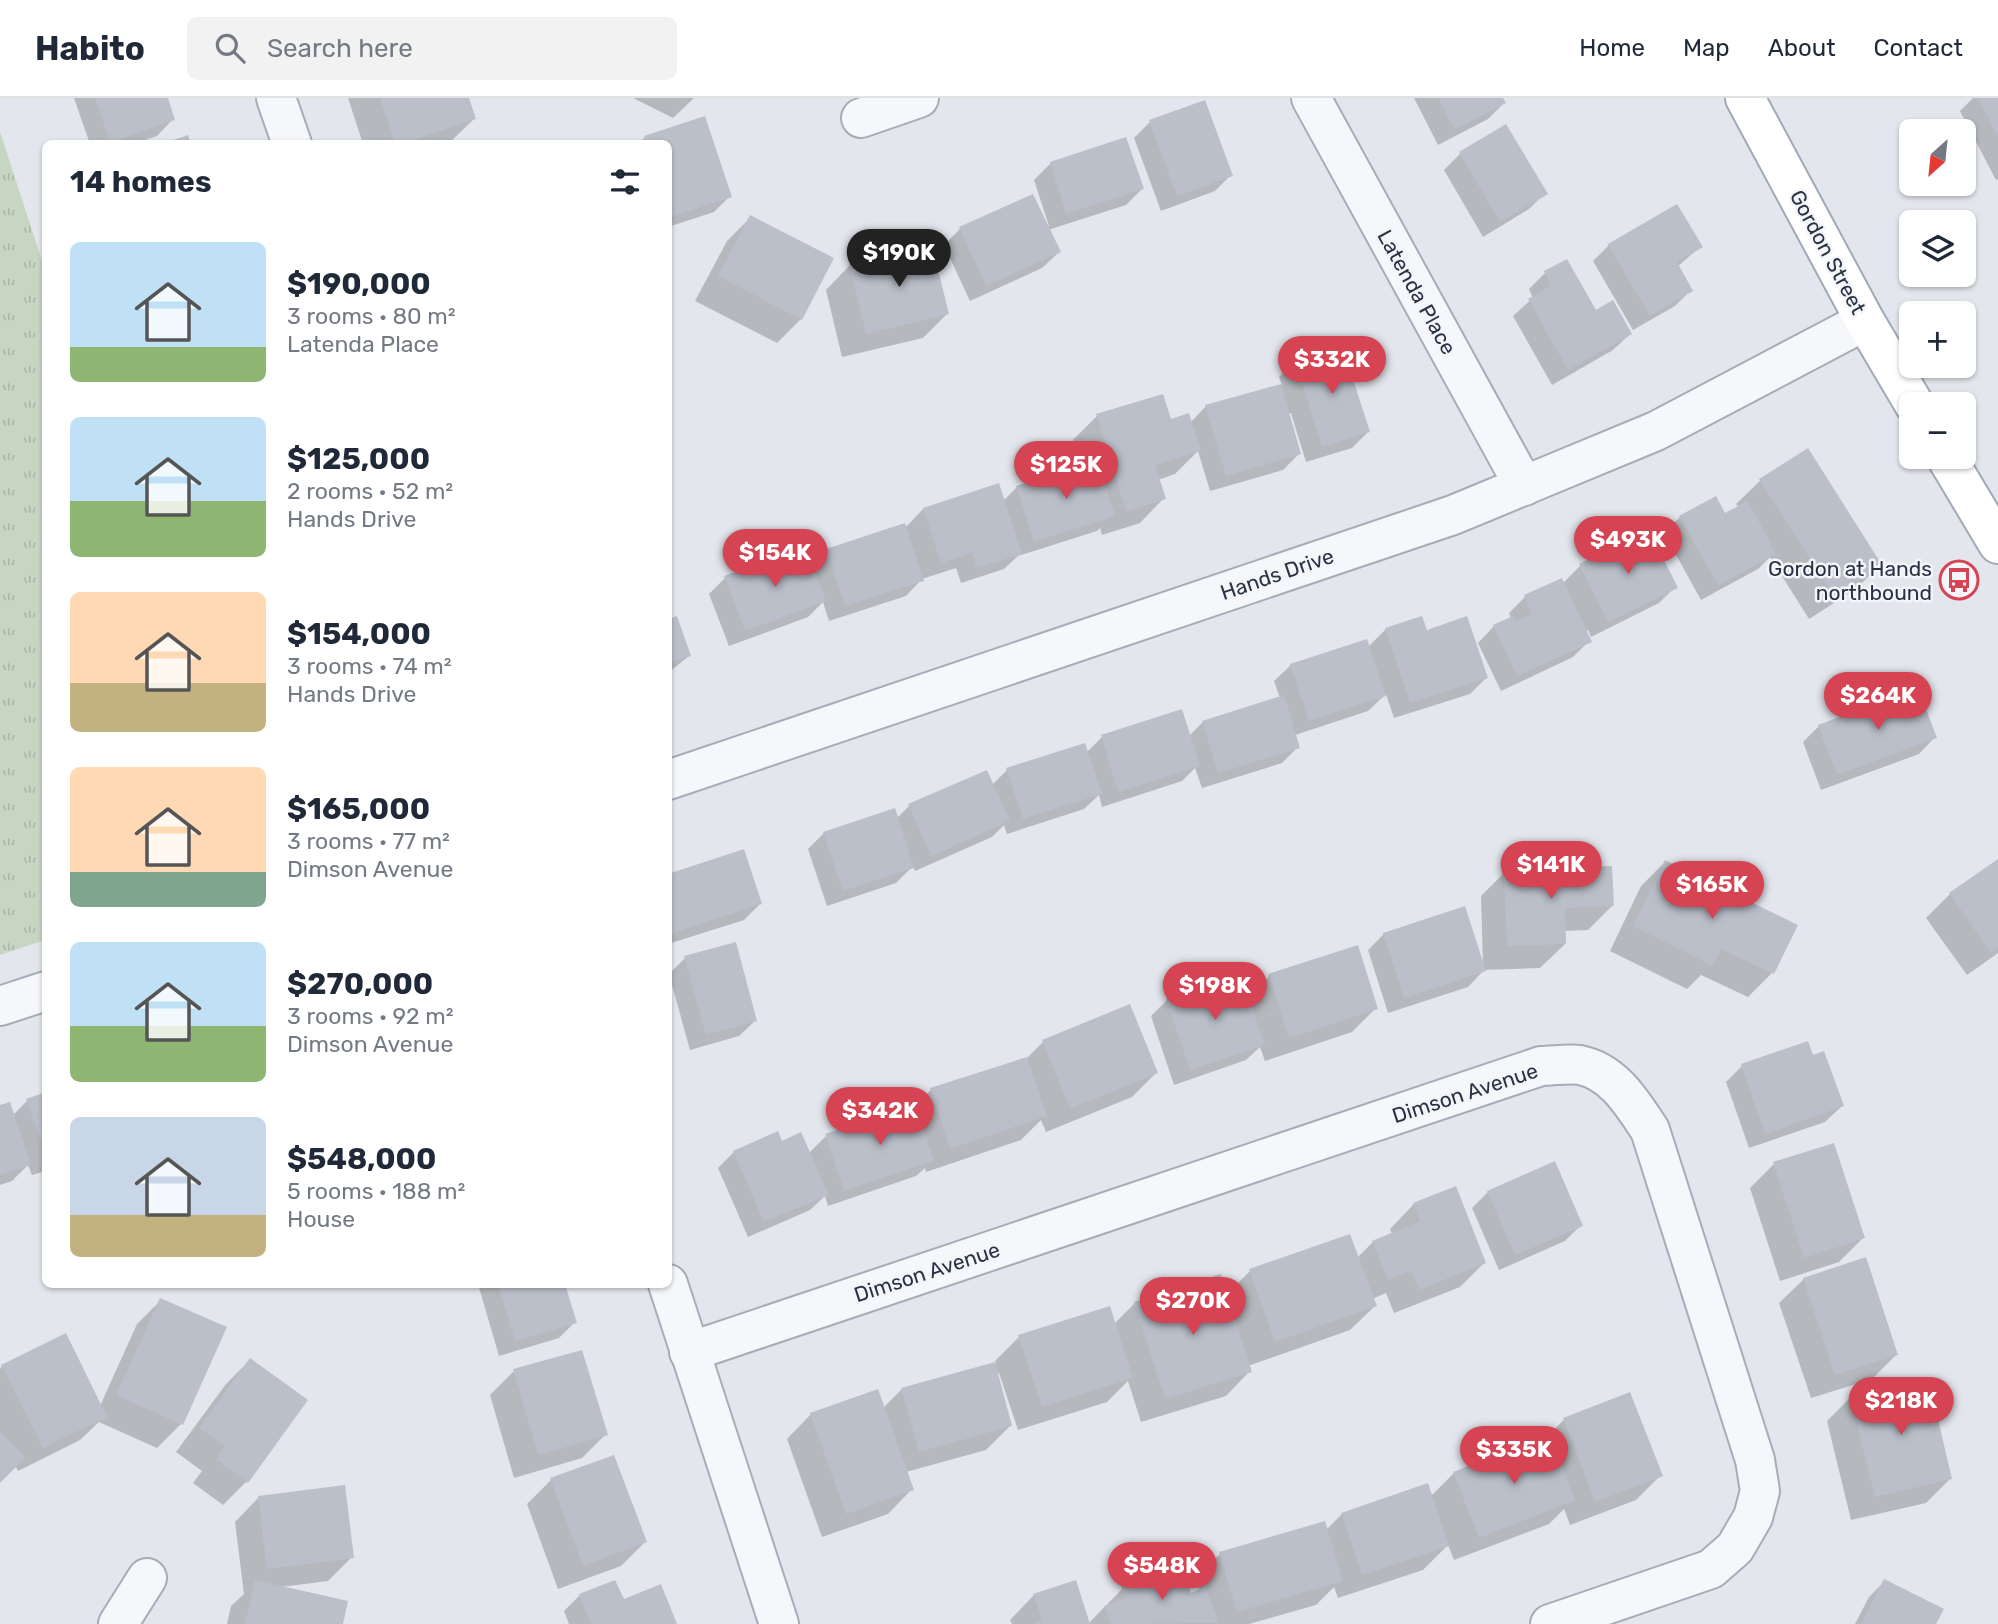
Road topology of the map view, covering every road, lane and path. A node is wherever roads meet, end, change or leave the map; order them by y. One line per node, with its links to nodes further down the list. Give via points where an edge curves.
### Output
1 (276, 98): 6 (street)
2 (919, 98): 5 (street)
3 (1311, 98): 10 (street, Latenda Place)
4 (1745, 98): 7 (main road, Gordon Street)
5 (861, 118)
6 (291, 140)
7 (1865, 321): 8 (main road, Gordon Street); 10 (street, Hands Drive, via 1656,432)
8 (1907, 392)
9 (1953, 469): 11 (main road)
10 (1524, 486): 12 (street, Hands Drive, via 1453,515)
11 (1998, 544)
12 (672, 779)
13 (42, 991): 14 (street)
14 (0, 1006)
15 (669, 1288): 16 (street)
16 (689, 1352): 19 (street); 20 (street, Dimson Avenue, via 1541,1066 1580,1065 1612,1080 1650,1130 1755,1460 1760,1491 1753,1517 1735,1548 1711,1569)
17 (147, 1578): 18 (street)
18 (118, 1624)
19 (779, 1624)
20 (1550, 1624)

